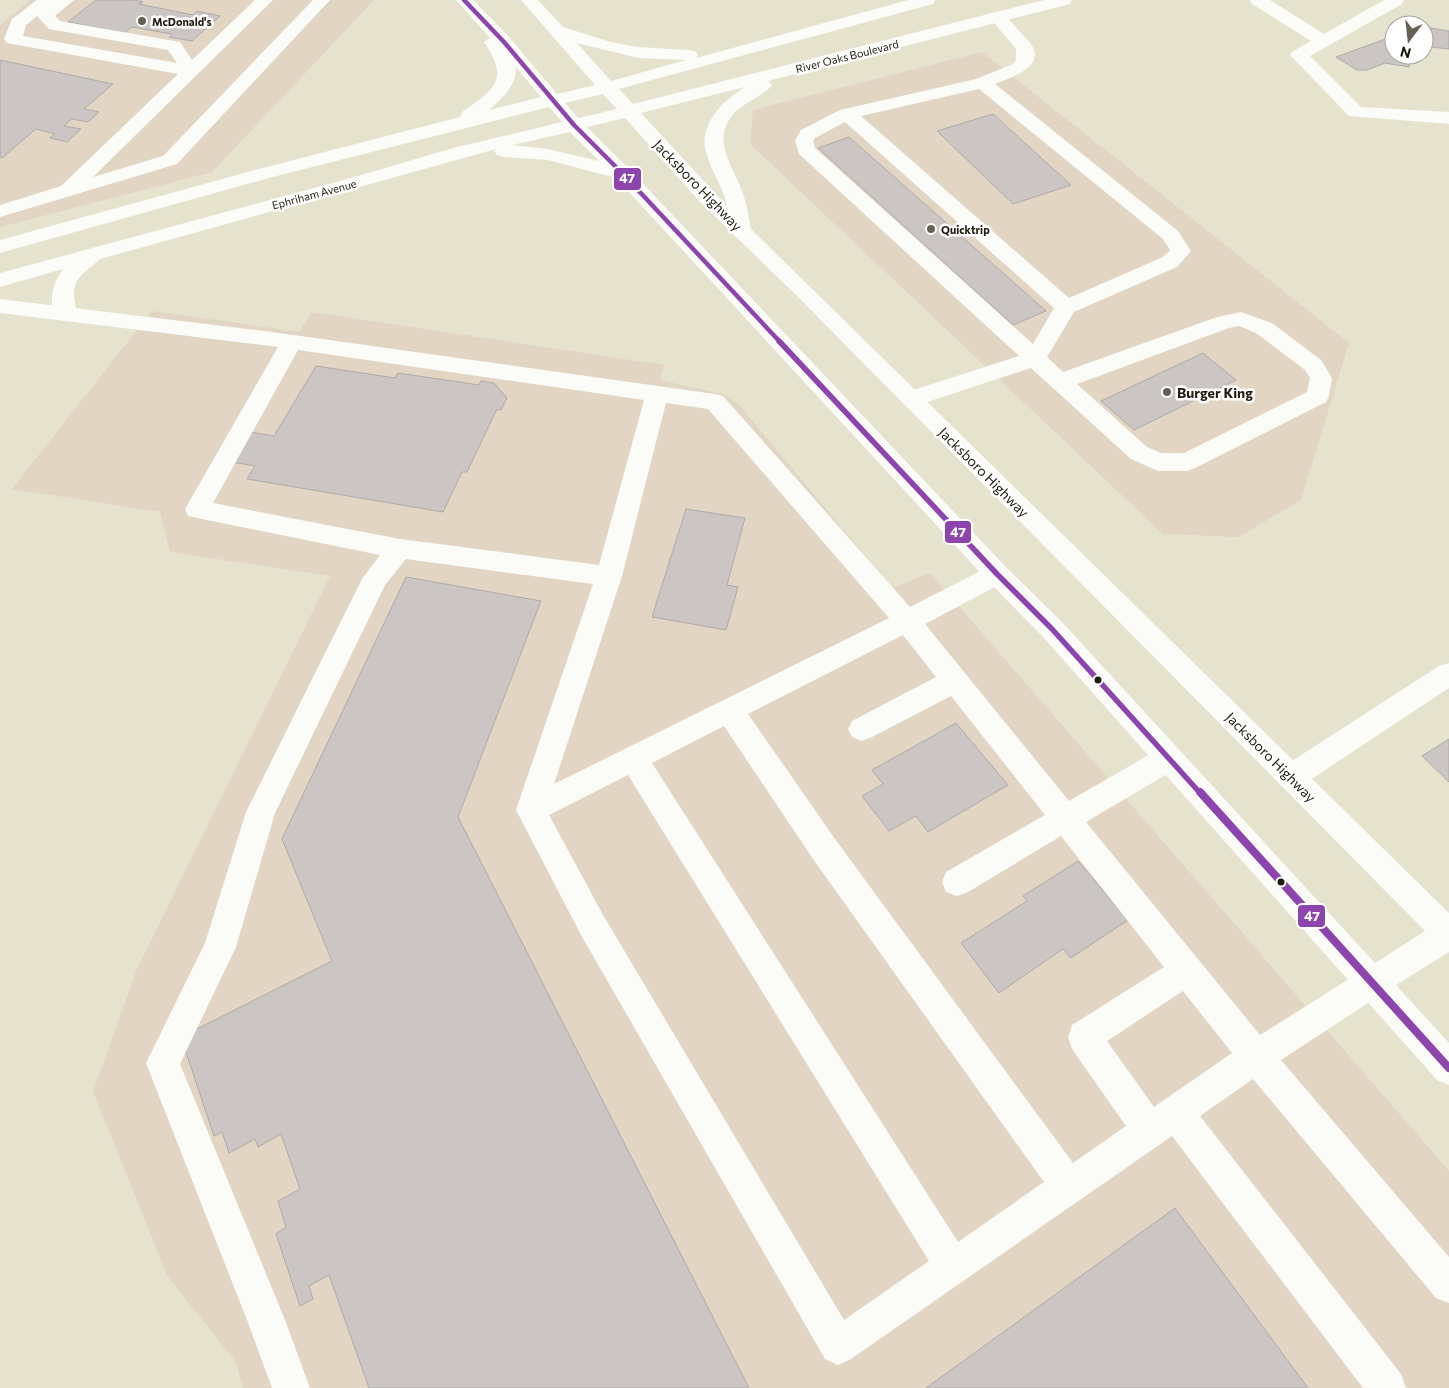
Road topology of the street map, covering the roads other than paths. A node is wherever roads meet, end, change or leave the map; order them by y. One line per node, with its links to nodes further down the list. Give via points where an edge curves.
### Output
1 (48, 0): 17 (main road, via 18,23 13,39)
2 (66, 0): 17 (main road, via 45,15 54,25 174,46)
3 (266, 0): 17 (main road)
4 (322, 0): 28 (main road, via 170,160)
5 (464, 0): 20 (main road); 24 (main road, via 503,56 507,75 500,90)
6 (529, 0): 13 (main road, Jacksboro Highway)
7 (927, 0): 11 (main road)
8 (1064, 0): 12 (main road, River Oaks Boulevard)
9 (1258, 0): 14 (main road)
10 (1396, 0): 14 (main road)
11 (889, 5): 15 (main road)
12 (992, 12): 16 (main road, River Oaks Boulevard); 18 (main road, via 1025,48 1025,61 1019,68)
13 (556, 30): 15 (main road, via 629,52); 19 (main road, Jacksboro Highway)
14 (1323, 41): 23 (main road, via 1299,55 1356,112)
15 (728, 53): 19 (main road)
16 (812, 65): 21 (main road, River Oaks Boulevard); 30 (main road, via 755,88 736,102 720,120 714,133 714,148 733,191)
17 (191, 71): 28 (main road)
18 (982, 83): 22 (main road); 35 (main road, via 1171,235 1181,251 1170,262)
19 (608, 87): 20 (main road); 21 (main road, Jacksboro Highway)
20 (552, 99): 24 (main road); 25 (main road)
21 (629, 111): 25 (main road, Ephriham Avenue); 30 (main road, Jacksboro Highway, via 708,199)
22 (847, 114): 35 (main road); 38 (main road, via 808,134 804,140 806,150)
23 (1449, 118)
24 (461, 122): 31 (main road)
25 (574, 125): 26 (main road, Ephriham Avenue); 27 (main road)
26 (460, 152): 27 (main road, via 524,150 566,156); 32 (main road, Ephriham Avenue)
27 (623, 174): 43 (main road)
28 (67, 190): 29 (main road)
29 (0, 211)
30 (741, 230): 41 (main road, Jacksboro Highway)
31 (0, 247)
32 (96, 253): 33 (main road, Ephriham Avenue); 36 (main road, via 69,275 62,295)
33 (0, 280)
34 (0, 306): 36 (main road)
35 (1066, 307): 38 (main road)
36 (66, 314): 37 (main road)
37 (292, 342): 40 (main road); 42 (main road, via 197,509)
38 (1035, 359): 39 (main road); 41 (main road)
39 (1061, 382): 39 (main road, via 1139,453 1158,462 1187,462 1318,396 1321,378 1313,364 1264,328 1241,320 1225,322)
40 (657, 393): 44 (main road); 45 (main road, via 716,402)
41 (912, 399): 52 (main road, Jacksboro Highway)
42 (400, 549): 44 (main road); 65 (main road, via 375,579 261,812 220,947 163,1063)
43 (997, 574): 45 (main road); 51 (main road, via 1052,629)
44 (609, 576): 53 (main road)
45 (907, 622): 47 (main road); 48 (main road)
46 (1449, 674): 52 (main road)
47 (954, 681): 49 (main road); 54 (main road)
48 (729, 710): 50 (main road); 62 (main road, via 824,849)
49 (862, 729)
50 (633, 758): 53 (main road); 63 (main road)
51 (1169, 758): 54 (main road); 58 (main road)
52 (1291, 777): 56 (main road, Jacksboro Highway)
53 (530, 810): 63 (main road, via 592,925 838,1346)
54 (1066, 820): 55 (main road); 57 (main road)
55 (957, 882)
56 (1449, 934): 58 (main road)
57 (1186, 971): 59 (main road); 61 (main road, via 1084,1037)
58 (1371, 983): 59 (main road); 60 (main road)
59 (1256, 1057): 61 (main road); 64 (main road)
60 (1449, 1068)
61 (1163, 1122): 62 (main road); 66 (main road)
62 (1068, 1186): 63 (main road)
63 (953, 1267)
64 (1449, 1285)
65 (291, 1388)
66 (1387, 1388)

